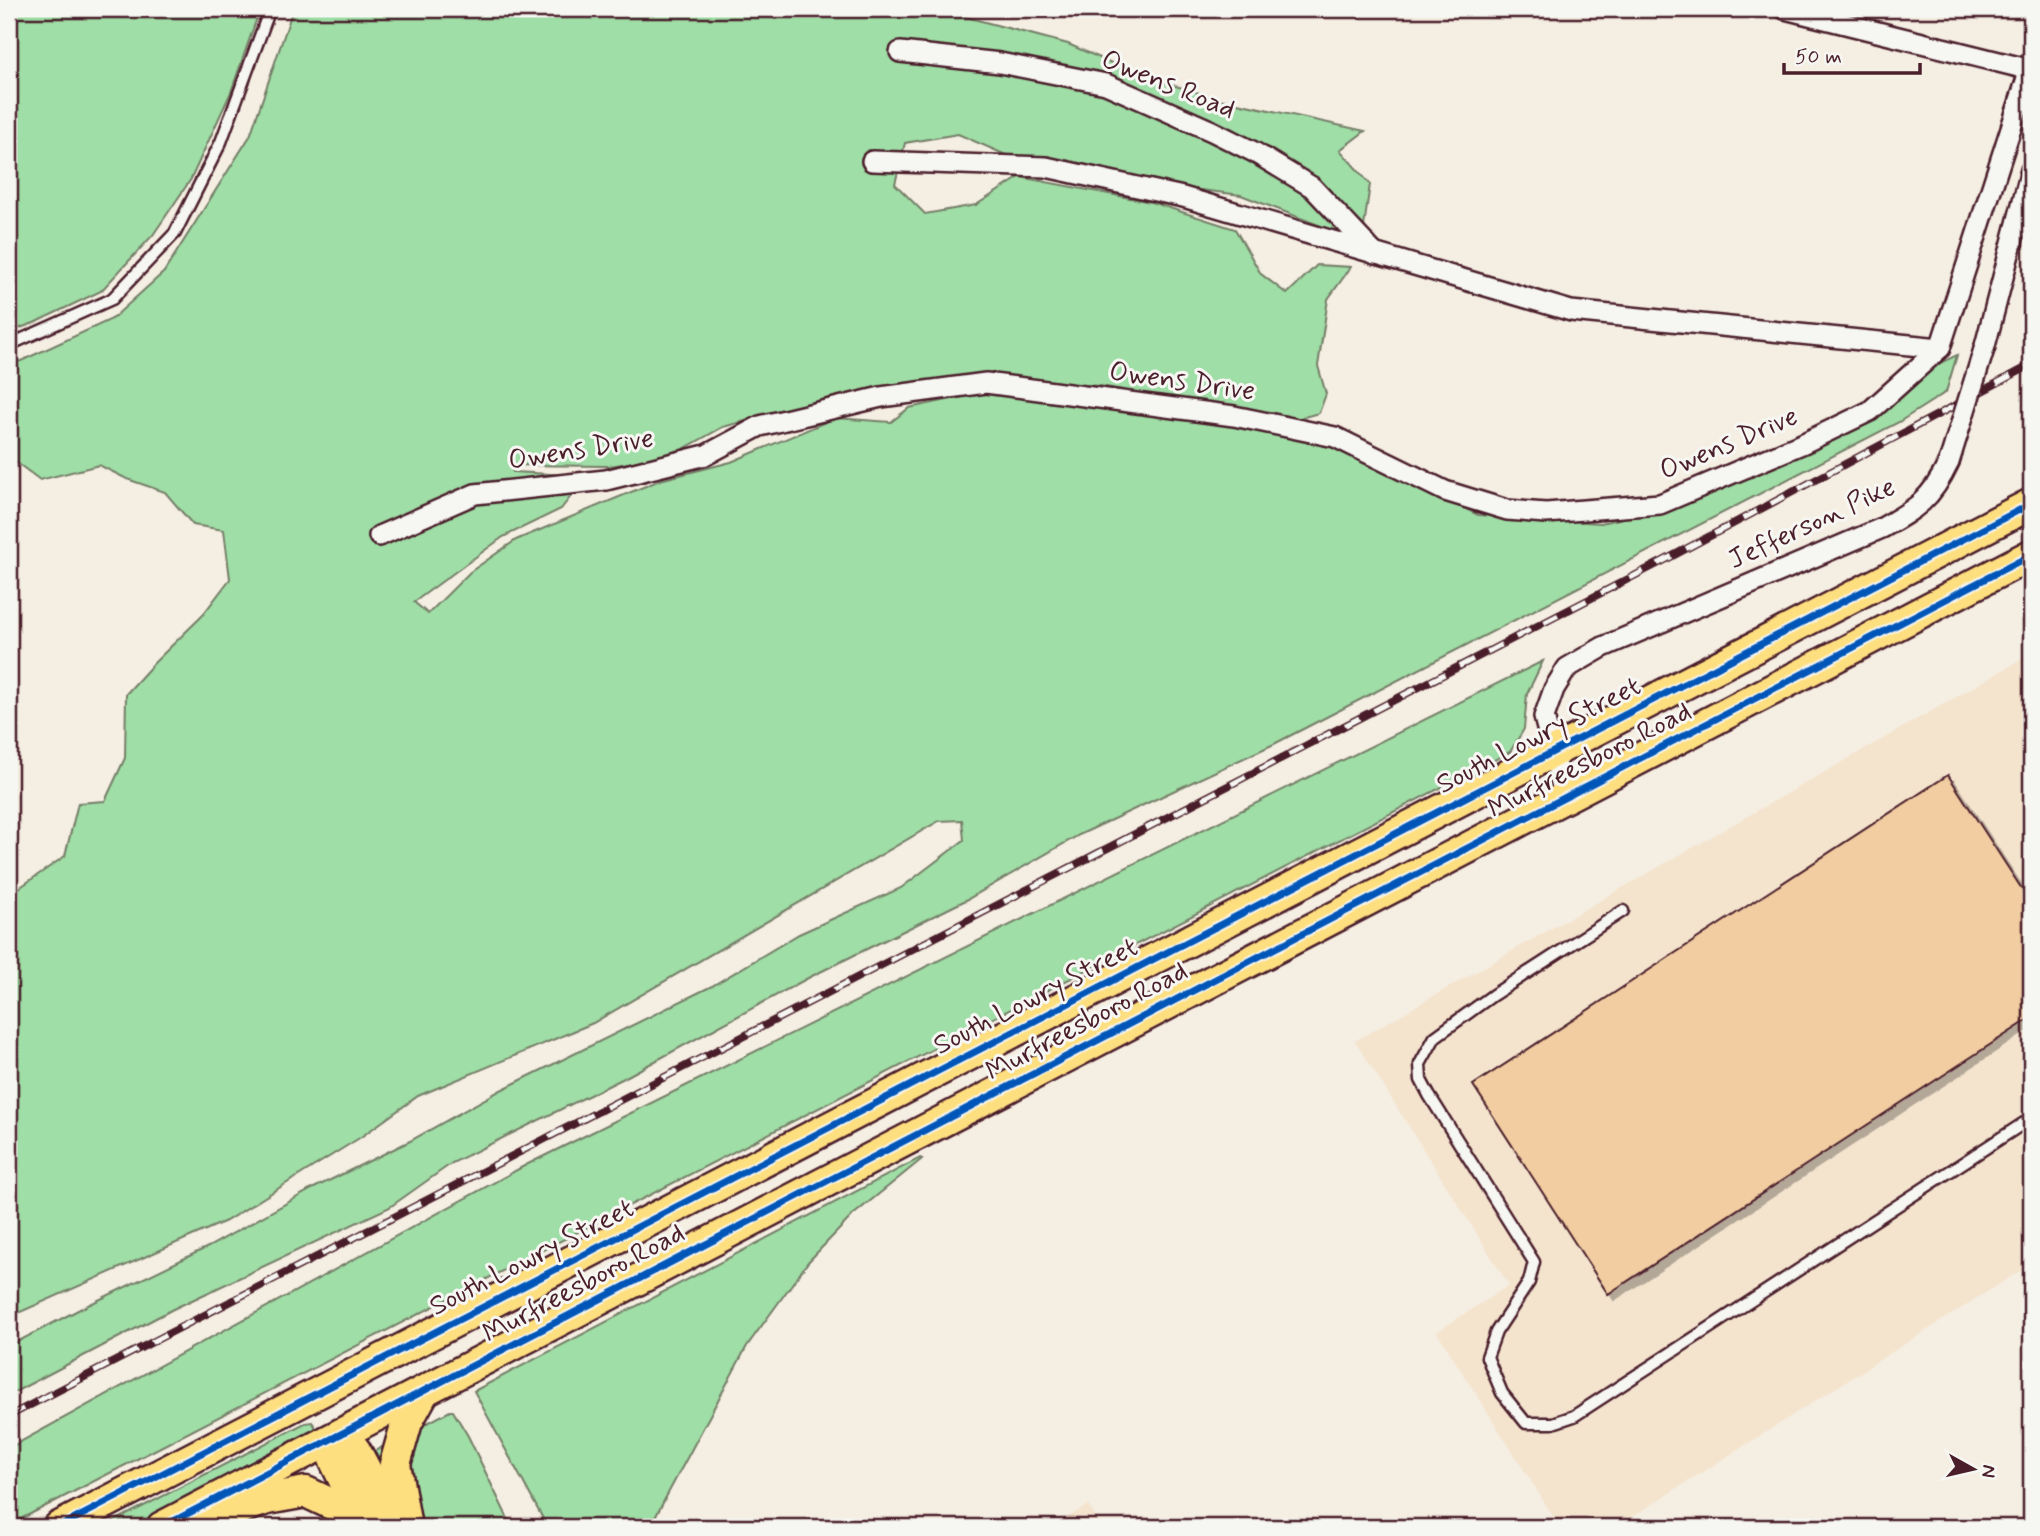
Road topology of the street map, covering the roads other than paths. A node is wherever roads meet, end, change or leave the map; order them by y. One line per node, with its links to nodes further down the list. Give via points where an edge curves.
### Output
1 (270, 9): 8 (lane, via 221,142 175,233 112,299)
2 (1785, 9): 4 (street)
3 (900, 52): 7 (street, Owens Road, via 1000,63 1116,88 1254,152 1312,187)
4 (2030, 70): 9 (street, Owens Drive)
5 (872, 161): 7 (street, via 1046,167 1183,197)
6 (2031, 170): 13 (street, Jefferson Pike, bridge, via 1985,346 1938,486 1916,508 1882,528 1603,647 1567,668 1544,717)
7 (1376, 254): 9 (street, via 1571,311)
8 (9, 345)
9 (1940, 348): 11 (street, Owens Drive, via 1871,411 1660,504 1546,513 1507,510 1445,491 1335,437 1234,416 986,383 881,397 761,426 706,455 606,480 475,494)
10 (2031, 504): 13 (main road, South Lowry Street)
11 (379, 536)
12 (2031, 555): 14 (main road, Murfreesboro Road)
13 (1553, 752): 14 (street, Jefferson Pike); 18 (main road, South Lowry Street)
14 (1565, 798): 17 (main road, Murfreesboro Road)
15 (1623, 911): 16 (lane, via 1435,1037 1420,1064 1429,1096 1534,1262 1529,1282 1496,1332 1487,1357 1502,1393 1526,1423 1553,1423 1574,1416)
16 (2029, 1124)
17 (424, 1391): 19 (main road, Murfreesboro Road); 25 (main road, via 407,1422 395,1464)
18 (314, 1395): 19 (main road); 21 (main road, South Lowry Street)
19 (337, 1445): 20 (main road, via 334,1459); 22 (main road, Murfreesboro Road); 24 (main road, via 355,1451)
20 (365, 1523): 23 (main road, via 306,1492 267,1499)
21 (59, 1527)
22 (162, 1527)
23 (189, 1527)
24 (396, 1527)
25 (406, 1527)

